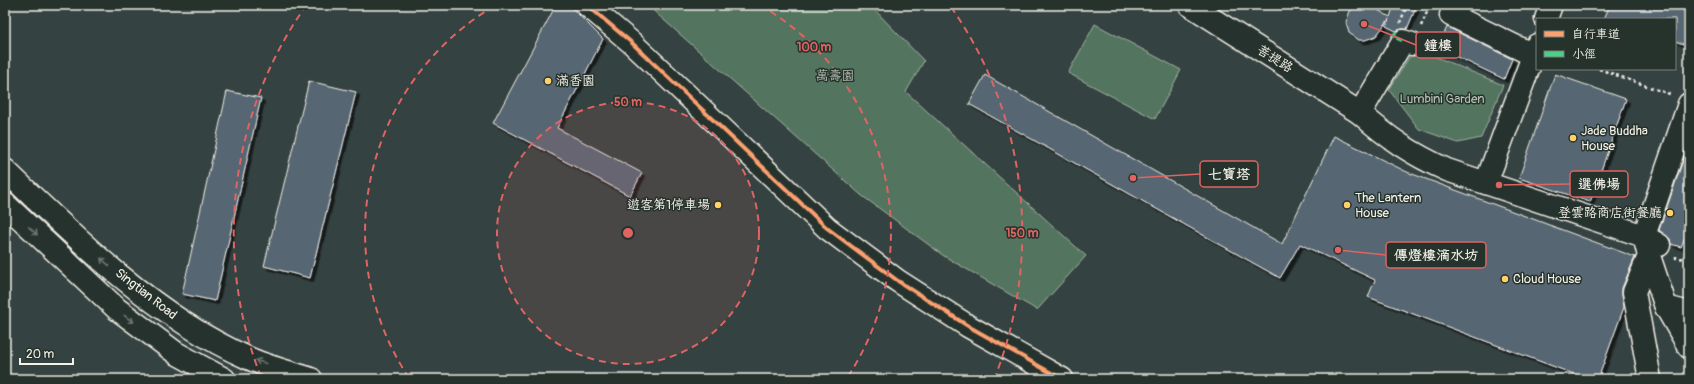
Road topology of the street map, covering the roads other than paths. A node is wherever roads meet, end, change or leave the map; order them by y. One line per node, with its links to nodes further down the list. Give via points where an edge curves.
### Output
1 (587, 5): 19 (main road, via 632,44 827,228 905,285 968,326)
2 (1190, 5): 9 (main road, 菩提路)
3 (1551, 5): 5 (main road)
4 (1451, 15): 7 (main road)
5 (1546, 18)
6 (1412, 44): 9 (main road, via 1403,42)
7 (1535, 50): 11 (main road)
8 (1682, 100): 13 (main road)
9 (1360, 113): 11 (main road, 菩提路, via 1383,134 1407,150 1447,170)
10 (5, 170): 18 (main road, Singtian Road, one-way to 10, via 248,358 188,326 128,282)
11 (1486, 183): 13 (main road, 菩提路)
12 (5, 204): 17 (main road, one-way to 17, via 117,310 176,354)
13 (1657, 249): 14 (main road); 20 (main road, via 1634,292)
14 (1666, 307): 15 (main road); 16 (main road)
15 (1689, 314)
16 (1689, 347)
17 (224, 379)
18 (311, 379)
19 (1062, 379)
20 (1650, 379)

